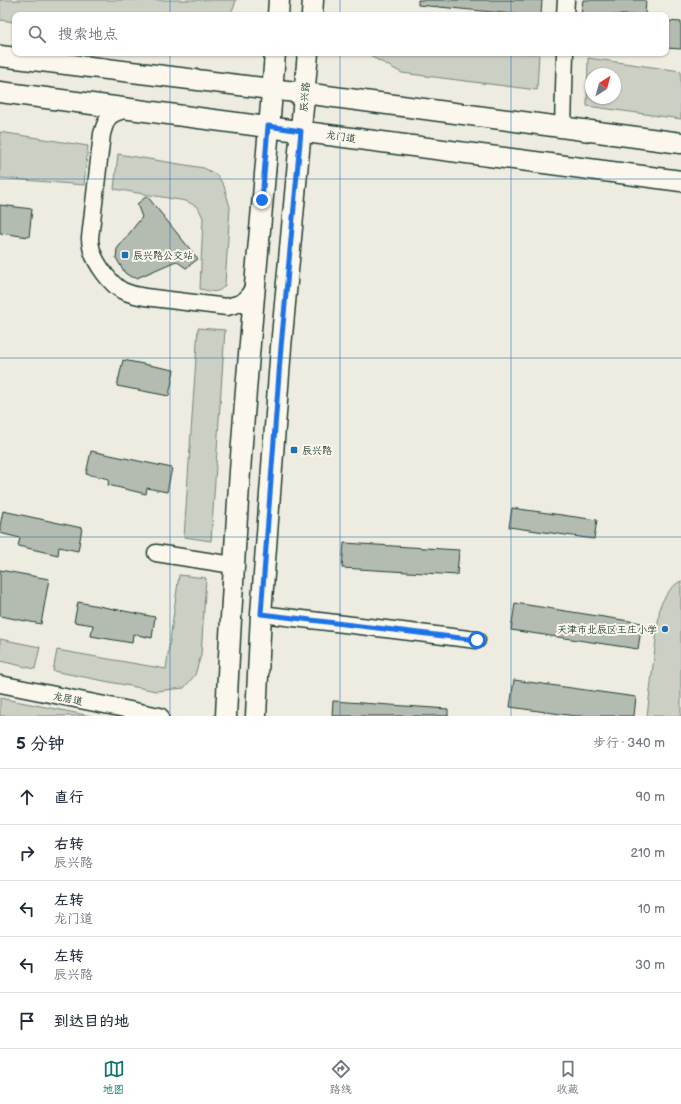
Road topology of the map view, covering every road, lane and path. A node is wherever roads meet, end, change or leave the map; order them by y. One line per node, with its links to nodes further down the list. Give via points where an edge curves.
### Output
1 (279, 0): 4 (main road)
2 (314, 0): 5 (main road)
3 (566, 0): 6 (street)
4 (278, 12)
5 (312, 12)
6 (565, 12)
7 (0, 56): 11 (main road)
8 (275, 56): 11 (main road)
9 (308, 56): 13 (main road, 辰兴路)
10 (565, 56): 16 (street)
11 (272, 89): 13 (main road); 15 (main road)
12 (0, 92): 14 (main road, 龙门道)
13 (304, 93): 16 (main road); 17 (main road, 辰兴路)
14 (127, 109): 15 (main road, 龙门道); 20 (street, via 110,116 105,122 102,134 90,238 91,250 101,267 114,284 131,294 227,307 241,303)
15 (268, 126): 17 (main road, 龙门道); 20 (main road)
16 (563, 128): 18 (main road)
17 (301, 131): 19 (main road, 龙门道); 23 (main road, 辰兴路, via 281,347)
18 (681, 143)
19 (681, 181)
20 (256, 283): 22 (main road)
21 (156, 553): 22 (street)
22 (233, 564): 27 (main road)
23 (261, 614): 24 (street); 28 (main road, 辰兴路)
24 (477, 640)
25 (0, 684): 26 (street, 龙居道)
26 (160, 716)
27 (226, 716)
28 (256, 716)

